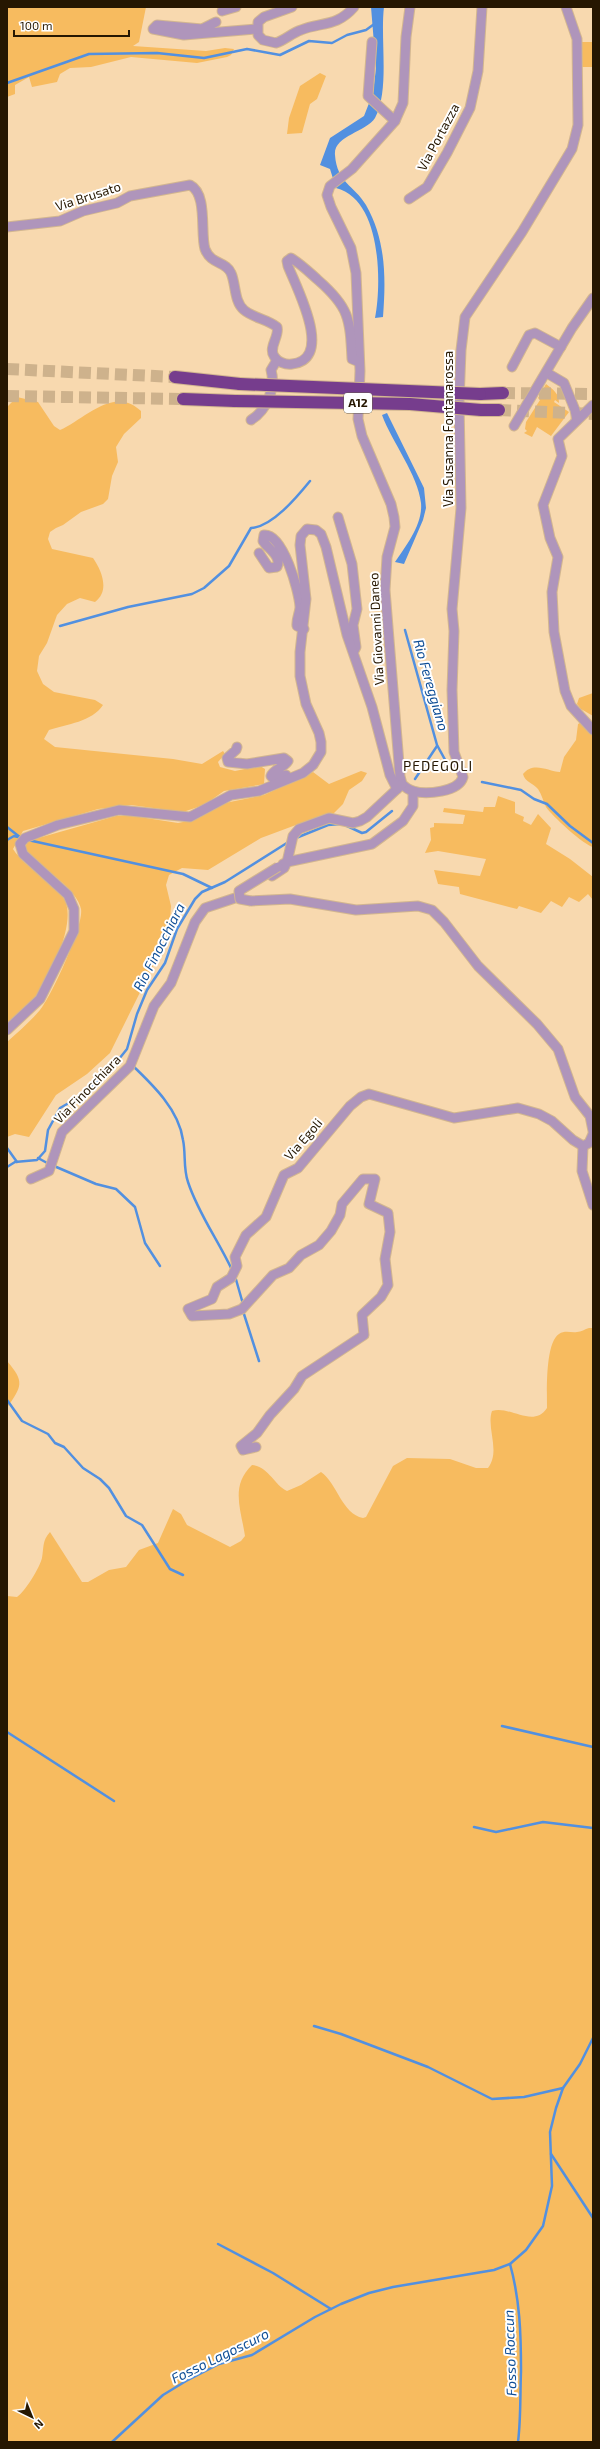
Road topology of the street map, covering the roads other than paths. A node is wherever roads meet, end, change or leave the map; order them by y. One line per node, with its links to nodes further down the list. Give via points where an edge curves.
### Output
1 (236, 7): 7 (street)
2 (292, 7): 9 (street, via 264,17 258,22)
3 (354, 7): 9 (street, via 334,22 305,28 276,43 263,40)
4 (410, 7): 11 (street, via 403,103)
5 (482, 7): 12 (street, Via Portazza, via 478,71 470,108 427,187)
6 (566, 7): 36 (street, Via Susanna Fontanarossa, via 577,39 576,137 568,156 522,232 465,317 459,402 460,512 452,609 454,752 463,777 455,788)
7 (222, 11)
8 (216, 22): 9 (street, via 202,29 157,25 153,29 184,35)
9 (257, 29)
10 (372, 42): 11 (street, via 368,96)
11 (395, 121): 17 (street, Via Giovanni Daneo, via 350,170 330,186 327,195 330,207 351,248 356,273)
12 (409, 199)
13 (7, 227): 16 (street, Via Brusato, via 60,221 83,211 117,203 130,196 187,184 194,188 202,211 209,257 231,273 241,307 249,314 277,327 272,350)
14 (593, 298): 15 (street)
15 (561, 347): 18 (street, via 535,333 529,335); 19 (street)
16 (277, 360): 17 (street, via 297,364 309,354 313,344 310,325 288,266 287,261 291,258 342,303 350,329 352,359); 25 (street, via 271,370 274,381 270,395)
17 (359, 362): 35 (street, Via Giovanni Daneo, via 358,419 362,436 391,504 394,522 385,570 385,590)
18 (512, 367)
19 (547, 373): 26 (street, via 564,384); 27 (street)
20 (175, 377): 21 (highway, A12, bridge, via 240,384)
21 (503, 393)
22 (183, 399): 24 (highway, A12, bridge, via 410,404)
23 (593, 405): 26 (street)
24 (499, 410)
25 (251, 420)
26 (577, 420): 32 (street, via 558,439 562,456 543,505 550,538 557,551 552,592 554,632 564,691 571,706)
27 (514, 426)
28 (338, 517): 31 (street, via 352,564 358,609 353,625 356,647)
29 (259, 553): 30 (street, via 269,568 277,567 278,562 273,550 263,541 264,535 267,534 274,538 283,550 299,602 297,626)
30 (304, 629): 31 (street, via 306,599 300,544 303,532 307,529 316,530 326,547 338,603); 34 (street, via 300,652 300,676 306,704 321,742 318,758)
31 (353, 652): 35 (street, via 372,707 390,774)
32 (593, 730)
33 (236, 747): 34 (street, via 227,758 228,762 247,764 284,758 288,761 273,772 272,778 299,770)
34 (303, 773): 38 (street, via 259,791 231,795 190,817 119,810 58,825 25,838 20,844 23,854 68,895 74,909 74,930 40,999)
35 (400, 787): 36 (street); 37 (street, via 363,820 353,822 330,818 304,826 293,836)
36 (413, 791): 37 (street, via 413,806 403,821 372,844)
37 (287, 860): 39 (street, bridge, via 238,890 240,899 290,899 356,910 418,906 432,910 478,966 537,1024 558,1049 575,1097 590,1116); 42 (street, Via Finocchiara, via 276,873 238,896 205,908 195,922 171,983 154,1006 130,1066 62,1132 49,1171)
38 (7, 1030)
39 (593, 1131)
40 (593, 1134): 41 (street, via 589,1143)
41 (583, 1146): 43 (street, via 582,1171); 44 (street, Via Egoli, via 552,1121 518,1108 454,1118 378,1095 364,1095 350,1106 298,1168 284,1175 266,1216 246,1236 235,1257 237,1266 231,1278 217,1288 212,1299 194,1304 188,1309 192,1316 229,1314 242,1309 273,1275 289,1268 301,1256 319,1246 340,1215 342,1204 363,1179 376,1179 369,1204 388,1213 390,1232 385,1259 388,1285 381,1297 362,1315 364,1335 302,1376 257,1433 241,1446 243,1450)
42 (31, 1179)
43 (593, 1205)
44 (256, 1447)

